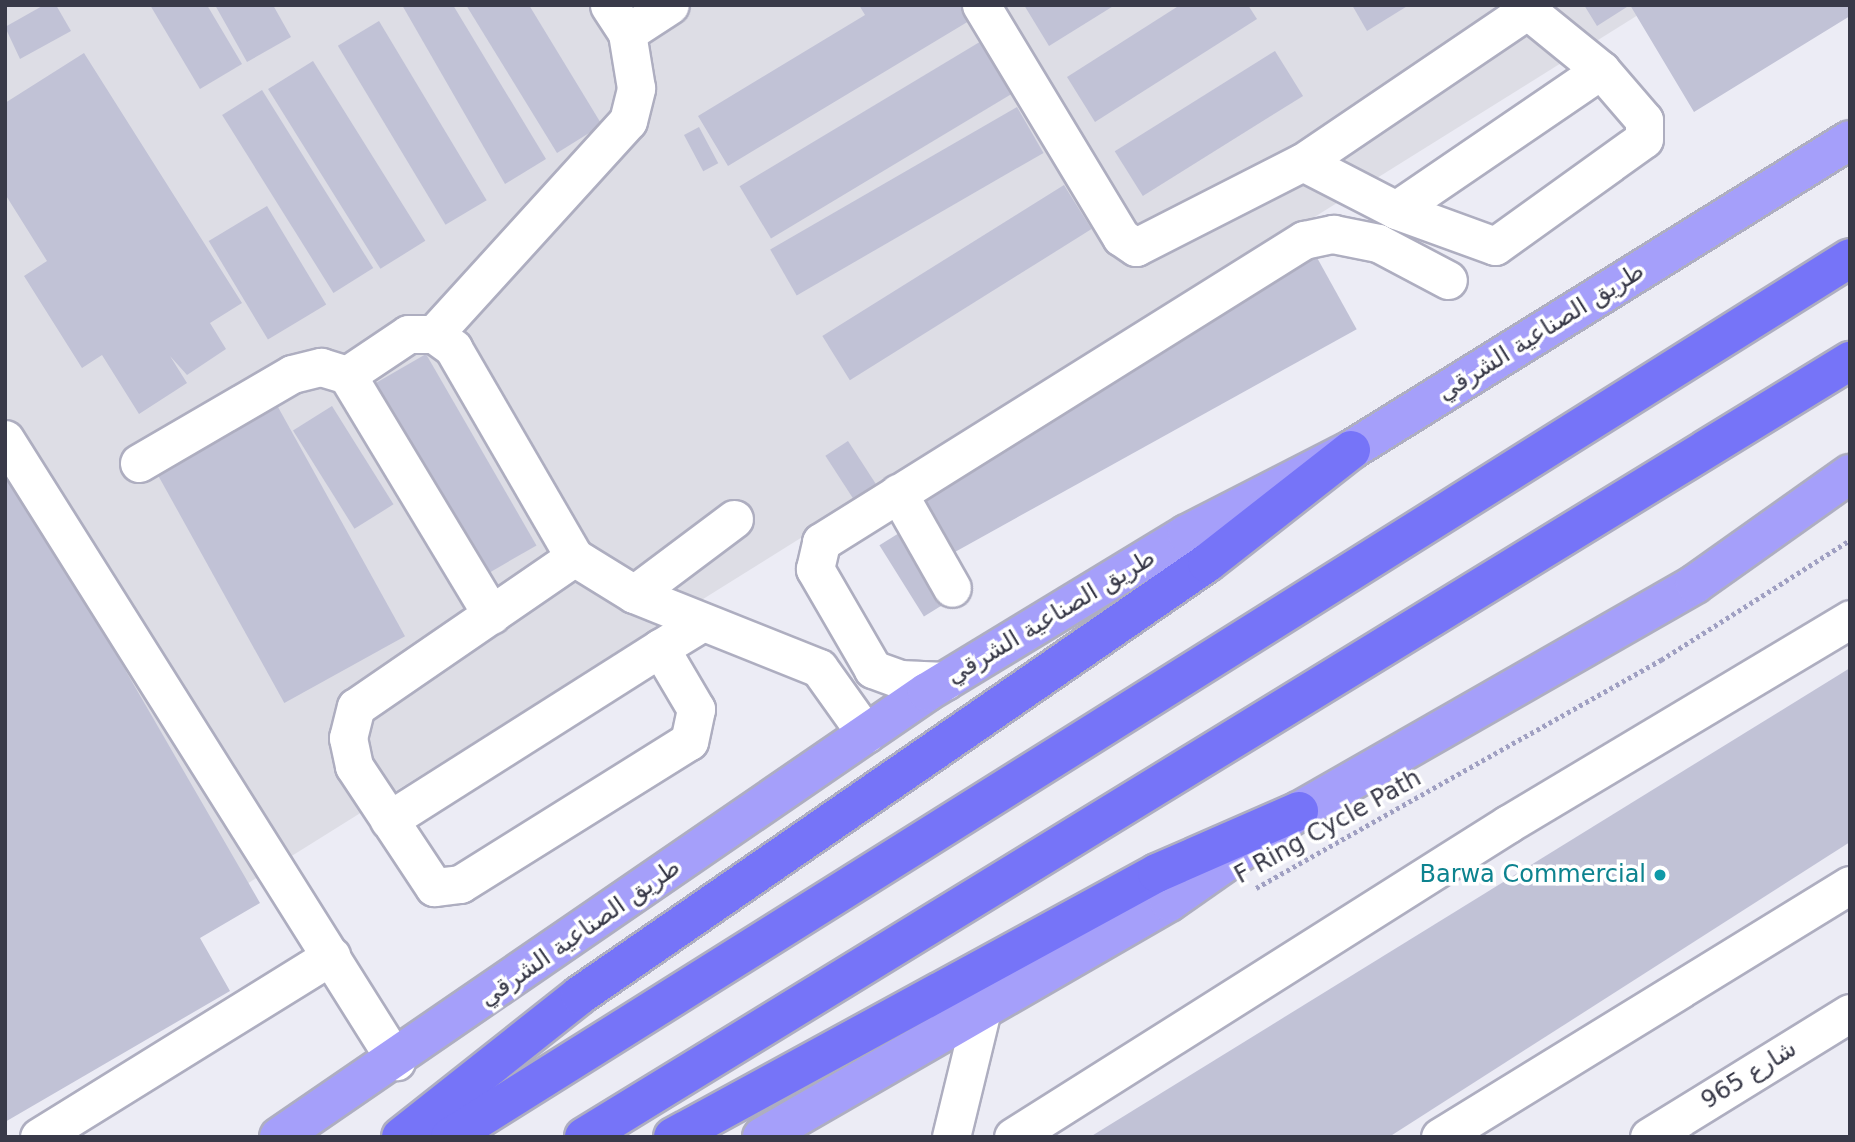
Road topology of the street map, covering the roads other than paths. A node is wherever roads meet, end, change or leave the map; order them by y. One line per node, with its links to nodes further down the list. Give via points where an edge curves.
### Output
1 (670, 5): 3 (street)
2 (981, 5): 6 (street, via 1121,237 1136,247)
3 (618, 19): 10 (street, via 636,88 628,121)
4 (1601, 70): 6 (street, via 1532,14 1523,13); 7 (street); 7 (street, via 1644,120 1644,139 1504,240 1486,246)
5 (1850, 140): 14 (main road, طريق الصناعية الشرقي)
6 (1303, 162): 7 (street)
7 (1396, 210)
8 (1850, 258): 38 (highway)
9 (1448, 280): 17 (street, via 1378,243 1333,234 1304,240)
10 (434, 334): 12 (street, via 408,334); 19 (street, via 453,348)
11 (1850, 361): 39 (highway, via 1311,697)
12 (347, 375): 15 (street, via 321,367 292,374); 22 (street)
13 (5, 439): 31 (street)
14 (1351, 450): 26 (main road, طريق الصناعية الشرقي, via 1187,534); 37 (highway, via 1207,563 580,995)
15 (139, 463)
16 (1850, 474): 28 (main road, via 1695,584)
17 (898, 494): 20 (street); 26 (street, via 821,542 815,569 873,669 900,680)
18 (734, 519): 21 (street)
19 (574, 557): 21 (street); 22 (street)
20 (952, 588)
21 (634, 594): 24 (street)
22 (492, 615): 29 (street, via 356,707 348,738 354,766)
23 (1850, 619): 43 (street, via 1508,824)
24 (701, 623): 25 (street); 27 (street, via 819,668)
25 (660, 649): 29 (street); 29 (street, via 696,709 689,741 460,884 434,887)
26 (945, 681): 27 (main road, طريق الصناعية الشرقي)
27 (866, 734): 34 (main road, طريق الصناعية الشرقي)
28 (1298, 811): 32 (main road, via 1169,902); 40 (highway, via 1157,873)
29 (389, 820)
30 (1850, 885): 44 (street)
31 (331, 956): 34 (street); 35 (street)
32 (982, 1010): 41 (main road); 42 (street)
33 (1850, 1013): 45 (street, شارع 965)
34 (396, 1061): 36 (main road, طريق الصناعية الشرقي)
35 (38, 1137)
36 (279, 1137)
37 (401, 1137)
38 (450, 1137)
39 (584, 1137)
40 (673, 1137)
41 (762, 1137)
42 (951, 1137)
43 (1013, 1137)
44 (1440, 1137)
45 (1649, 1137)

